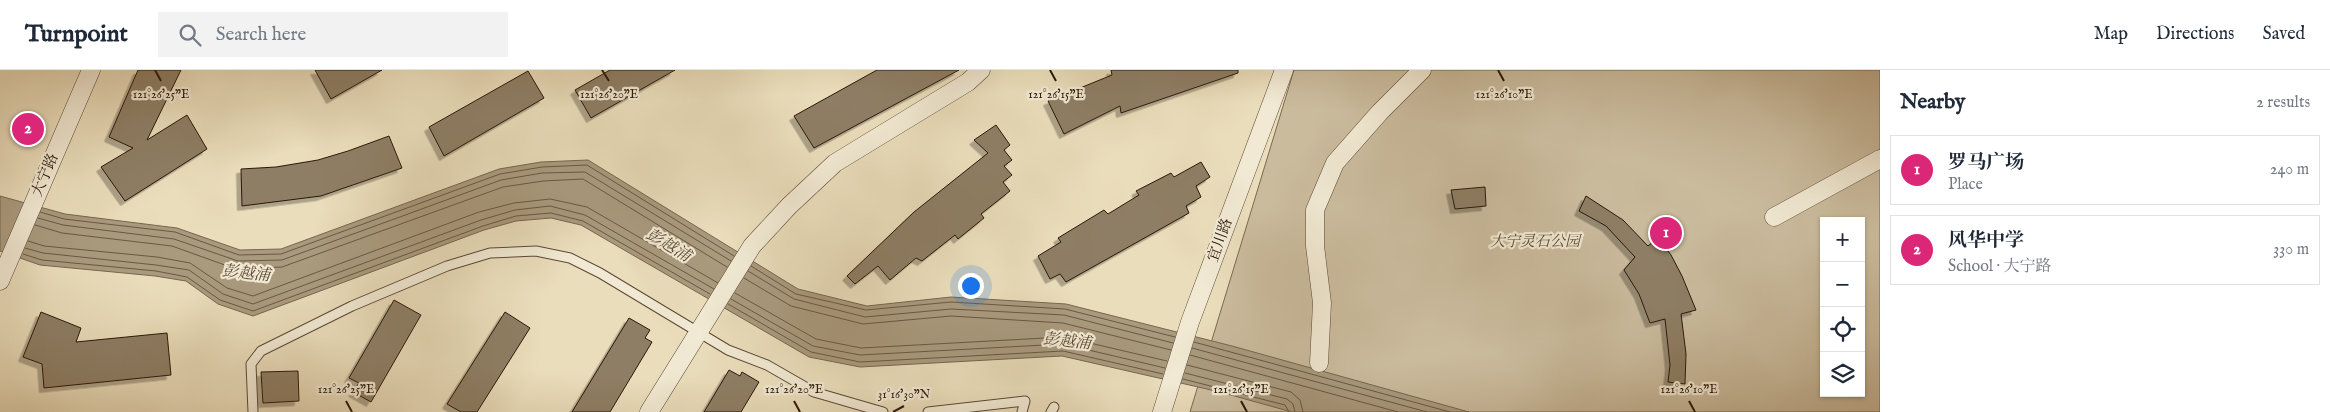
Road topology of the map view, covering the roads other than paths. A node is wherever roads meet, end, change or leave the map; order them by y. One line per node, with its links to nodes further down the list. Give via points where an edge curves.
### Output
1 (90, 70): 7 (street, 大宁路)
2 (981, 70): 8 (street, via 968,82 835,163 752,246)
3 (1284, 70): 10 (street, 宜川路, via 1190,322)
4 (1422, 70): 9 (street, via 1335,163 1314,210 1322,303)
5 (1880, 159): 6 (street)
6 (1774, 217)
7 (1, 279)
8 (698, 333): 11 (lane, via 570,258 536,251 490,253 447,266 360,302 261,351 251,364); 12 (street); 13 (lane, via 728,350 767,365 814,392)
9 (1319, 363)
10 (1164, 404)
11 (253, 412)
12 (649, 412)
13 (884, 412)
14 (928, 412): 15 (lane, via 1024,401)
15 (1022, 412)

